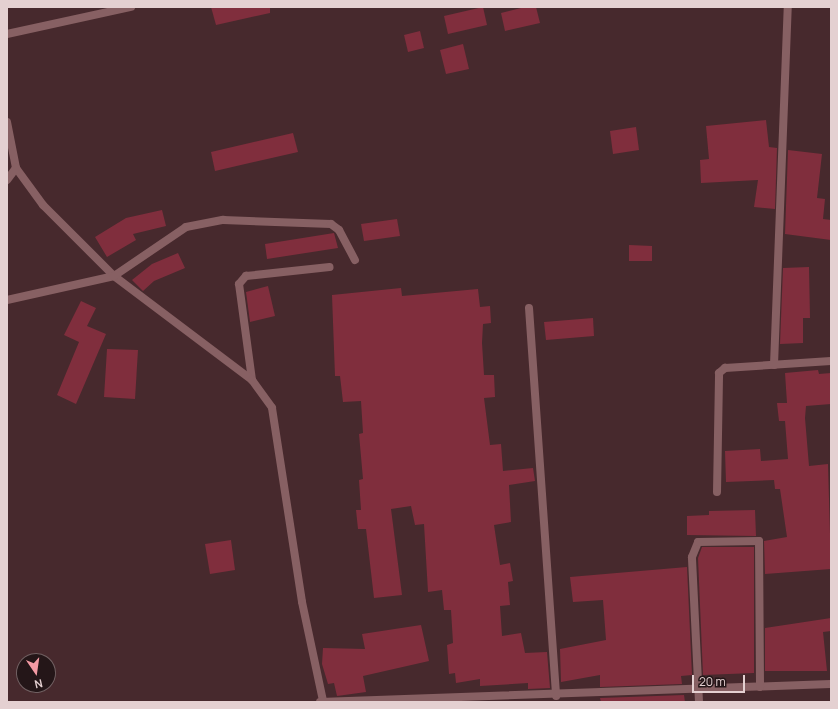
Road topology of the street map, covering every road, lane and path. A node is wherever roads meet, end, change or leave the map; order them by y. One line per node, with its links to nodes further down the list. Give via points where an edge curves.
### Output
1 (131, 7): 3 (street)
2 (788, 7): 13 (street)
3 (7, 34)
4 (7, 122): 5 (street)
5 (16, 168): 6 (street); 9 (street, via 43,205)
6 (7, 180)
7 (355, 260): 9 (street, via 339,230 331,224 223,220 186,227)
8 (330, 267): 14 (street, via 246,276 239,284)
9 (114, 276): 10 (street); 14 (street)
10 (7, 300)
11 (529, 308): 19 (street)
12 (831, 361): 13 (street)
13 (774, 365): 15 (street, via 725,368 719,373)
14 (252, 380): 21 (street, via 272,408 302,602)
15 (717, 492)
16 (831, 684): 17 (street)
17 (760, 686): 18 (street); 18 (street, via 758,541 704,541 694,545 692,557)
18 (697, 688): 19 (street); 22 (street)
19 (556, 696): 20 (street)
20 (527, 699): 21 (street)
21 (322, 702)
22 (699, 702)

